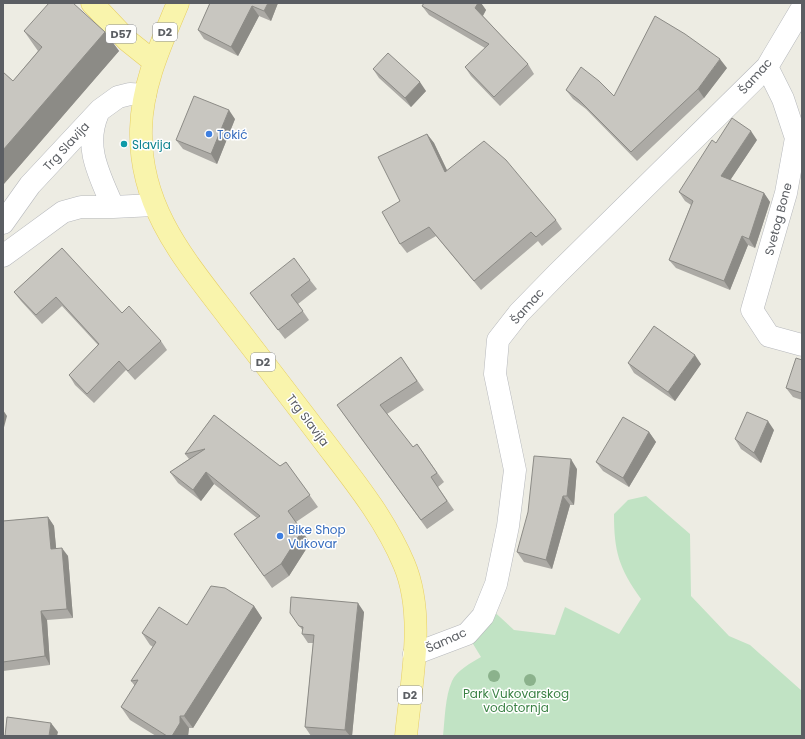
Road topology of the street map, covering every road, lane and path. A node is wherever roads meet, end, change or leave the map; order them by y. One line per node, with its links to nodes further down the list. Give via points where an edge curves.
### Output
1 (92, 3): 4 (main road, D57, via 128,41)
2 (178, 3): 4 (main road, D2)
3 (802, 8): 5 (street, Šamac)
4 (153, 61): 6 (main road, Trg Slavija / D2)
5 (767, 67): 12 (street, Svetog Bone, via 784,99 796,138 786,193 752,310 769,336); 13 (street, Šamac, via 558,273 498,340 495,374 515,470 508,526 496,584 483,616 467,634)
6 (145, 95): 7 (street, Trg Slavija, via 130,94 118,97); 8 (main road, Trg Slavija / D2, via 141,129 143,164)
7 (100, 110): 9 (street, via 92,127 91,138 95,166); 10 (street, Trg Slavija, via 30,185)
8 (154, 205): 9 (street); 13 (main road, Trg Slavija / D2, via 166,230 194,272 374,506 405,566 416,612)
9 (113, 207): 11 (street, via 81,207 63,212)
10 (3, 222)
11 (3, 256)
12 (802, 345)
13 (414, 654): 14 (main road, D2)
14 (406, 736)

